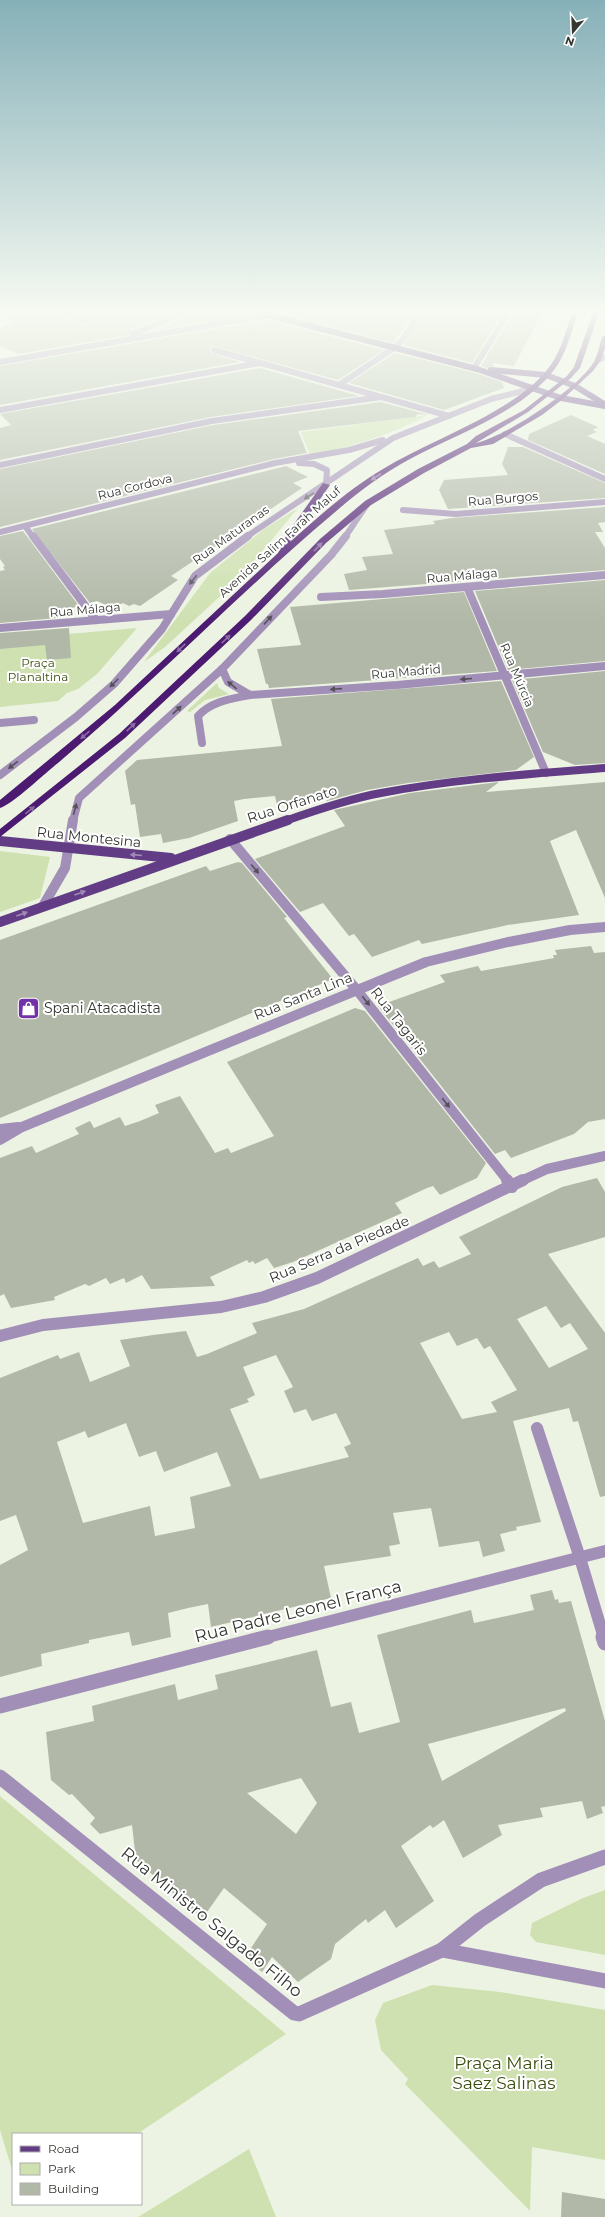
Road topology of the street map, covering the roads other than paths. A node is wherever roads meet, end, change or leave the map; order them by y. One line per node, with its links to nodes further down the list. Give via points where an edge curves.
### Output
1 (244, 416): 10 (street)
2 (448, 416): 7 (street, Rua Maturanas)
3 (488, 416): 18 (highway, Avenida Salim Farah Maluf, one-way to 18, via 364,484)
4 (516, 416): 8 (highway, via 478,437)
5 (536, 416): 6 (highway, Avenida Salim Farah Maluf)
6 (505, 434): 8 (highway, Avenida Salim Farah Maluf, via 490,442); 11 (street)
7 (393, 438): 9 (street, Rua Cordova, via 349,450); 12 (street, Rua Maturanas, via 361,458)
8 (469, 446): 14 (highway, Avenida Salim Farah Maluf)
9 (275, 463): 12 (street, Rua Cordova, via 310,463 322,467 327,470); 16 (street, Rua Cordova)
10 (0, 465)
11 (605, 479)
12 (326, 485): 18 (highway, via 285,542); 22 (street, Rua Maturanas, one-way to 22, via 261,526 195,576)
13 (605, 502): 15 (street, Rua Burgos, via 456,514)
14 (368, 503): 26 (street, one-way to 14, via 331,555); 36 (highway, Avenida Salim Farah Maluf, one-way to 14, via 122,736 248,618 323,541)
15 (403, 510)
16 (25, 526): 17 (street, Rua Cordova); 23 (street)
17 (0, 532)
18 (282, 555): 35 (highway, Avenida Salim Farah Maluf, one-way to 35, via 71,748)
19 (605, 575): 20 (street, Rua Málaga)
20 (467, 587): 21 (street, Rua Málaga); 27 (street, Rua Múrcia)
21 (321, 597)
22 (171, 614): 23 (street, Rua Málaga); 34 (street, Rua Maturanas, one-way to 34, via 158,634 114,684 76,717)
23 (96, 620): 24 (street, Rua Málaga)
24 (0, 628)
25 (605, 666): 27 (street, Rua Madrid)
26 (222, 669): 28 (street, Rua Madrid, one-way to 26, via 231,687 222,674); 39 (street, one-way to 26, via 74,808 79,798)
27 (505, 675): 28 (street, Rua Madrid, one-way to 28); 33 (street, Rua Múrcia)
28 (250, 695): 31 (street, via 204,708 198,716)
29 (34, 720): 30 (street)
30 (0, 722)
31 (202, 743)
32 (605, 768): 33 (main road, Rua Orfanato)
33 (546, 773): 37 (main road, Rua Orfanato, via 443,783 380,793 325,806)
34 (0, 775)
35 (0, 805)
36 (0, 834)
37 (230, 839): 40 (main road, Rua Orfanato); 44 (street, Rua Tagaris, one-way to 44)
38 (0, 841): 39 (main road, Rua Montesina)
39 (68, 847): 40 (main road, Rua Montesina, one-way to 39); 41 (street, via 65,868)
40 (175, 858): 41 (main road, Rua Orfanato, one-way to 40)
41 (43, 906): 42 (main road, Rua Orfanato, one-way to 41)
42 (0, 922)
43 (605, 927): 44 (street, Rua Santa Lina, via 570,930 508,942 426,962)
44 (356, 989): 45 (street, Rua Santa Lina); 49 (street, Rua Tagaris, one-way to 49)
45 (22, 1127): 46 (street, Rua Santa Lina); 47 (street, Rua Santa Lina)
46 (0, 1129)
47 (0, 1140)
48 (605, 1156): 49 (street, Rua Serra da Piedade, via 547,1169)
49 (512, 1187): 50 (street, Rua Serra da Piedade, via 338,1268 264,1297 221,1307 43,1325)
50 (0, 1336)
51 (537, 1428): 53 (street)
52 (605, 1551): 53 (street, Rua Padre Leonel França)
53 (580, 1558): 54 (street); 55 (street, Rua Padre Leonel França)
54 (605, 1643)
55 (0, 1706)
56 (0, 1777): 58 (street, Rua Ministro Salgado Filho, via 294,2013 301,2013)
57 (605, 1857): 58 (street, Rua Ministro Salgado Filho, via 541,1880 480,1920)
58 (442, 1950): 59 (street)
59 (605, 1981)

